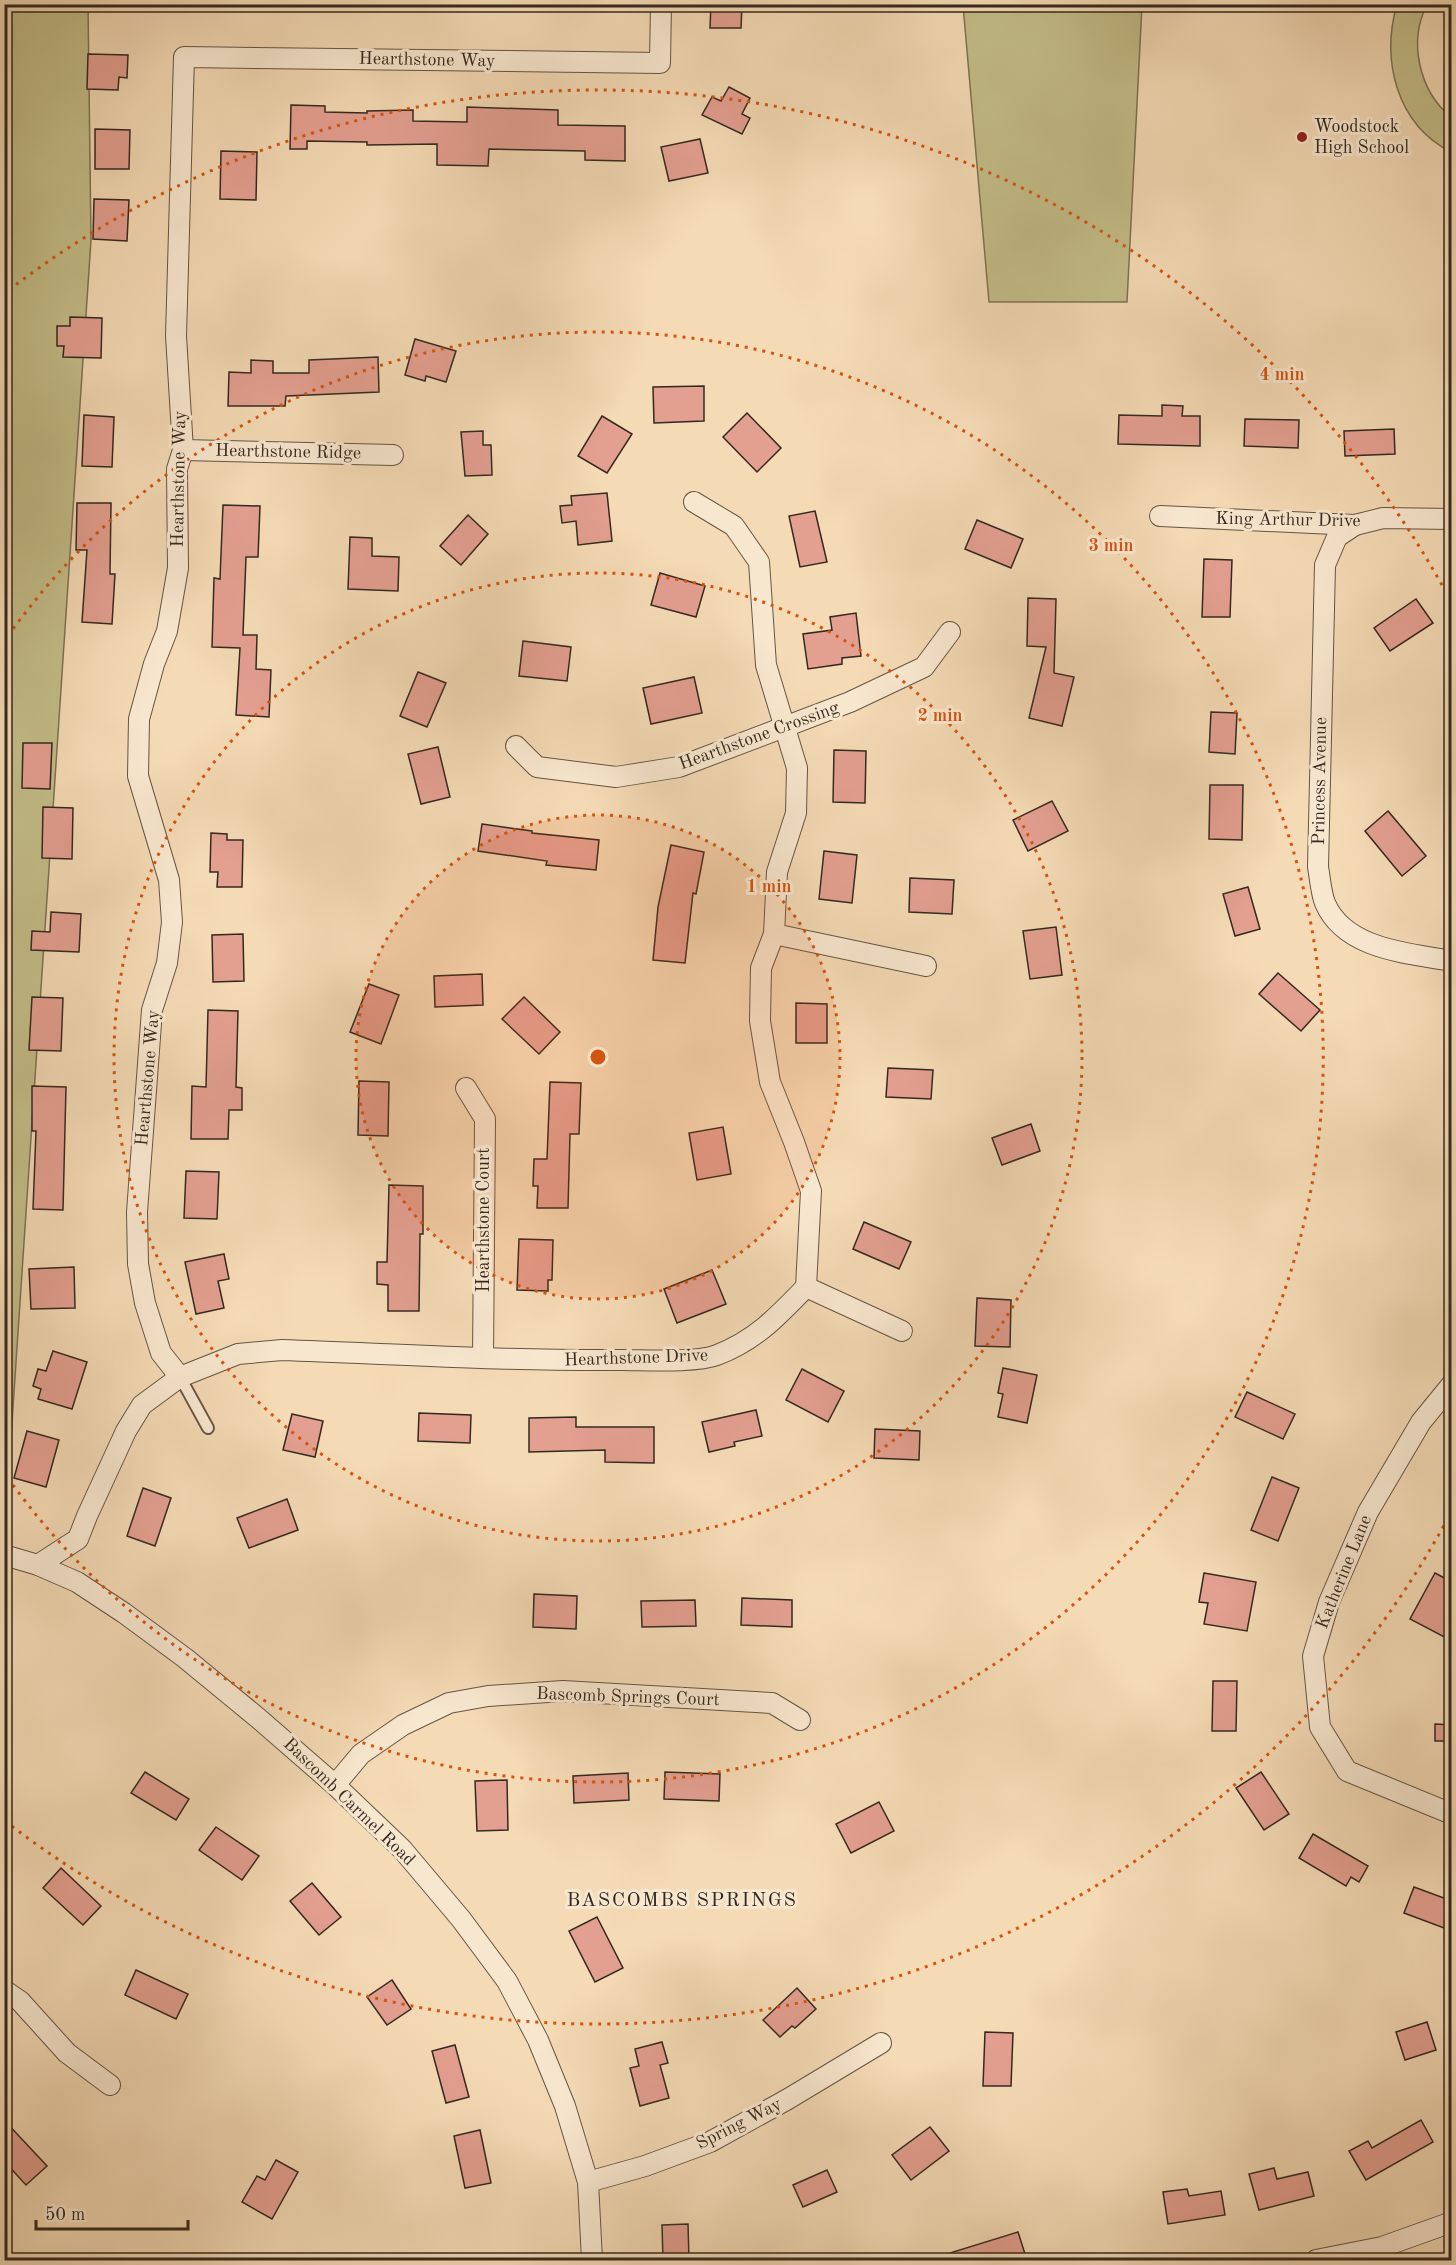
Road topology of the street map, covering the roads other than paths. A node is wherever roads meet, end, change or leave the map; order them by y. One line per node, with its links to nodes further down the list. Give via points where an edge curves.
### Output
1 (661, 4): 2 (street, Hearthstone Way, via 660,63 184,57 176,336)
2 (183, 450): 3 (street, Hearthstone Ridge); 18 (street, Hearthstone Way, via 177,469 178,568 167,631 139,718 138,776 169,880 172,922 167,963 152,1010 137,1212 138,1264 161,1353)
3 (393, 455)
4 (694, 502): 9 (street, via 734,526 759,562 766,664)
5 (1160, 516): 7 (street, King Arthur Drive)
6 (1452, 519): 7 (street, King Arthur Drive, via 1383,518)
7 (1355, 525): 12 (street, Princess Avenue, via 1337,537 1325,565 1318,867 1326,904 1345,930 1378,948)
8 (950, 632): 9 (street, Hearthstone Crossing, via 924,667)
9 (784, 728): 10 (street, Hearthstone Crossing, via 679,767 616,777 537,767); 11 (street, via 797,768 796,813 777,872)
10 (516, 746)
11 (774, 934): 13 (street); 15 (street, via 761,968 760,1021 770,1082 811,1191)
12 (1452, 961)
13 (926, 966)
14 (466, 1088): 17 (street, Hearthstone Court, via 485,1119)
15 (806, 1287): 16 (street); 17 (street, Hearthstone Drive, via 748,1341 714,1356)
16 (902, 1331)
17 (483, 1358): 18 (street, Hearthstone Drive, via 282,1350 238,1354)
18 (180, 1377): 20 (lane); 22 (street, Hearthstone Drive, via 142,1406 126,1431 78,1539)
19 (1452, 1384): 25 (street, Katherine Lane, via 1421,1422 1368,1512 1329,1602 1313,1656 1320,1727 1347,1771)
20 (208, 1428)
21 (4, 1555): 22 (street, Bascomb Carmel Road)
22 (38, 1565): 24 (street, Bascomb Carmel Road, via 77,1582 185,1658)
23 (800, 1720): 24 (street, Bascomb Springs Court, via 772,1703 563,1691 488,1696 449,1703 403,1725 361,1754)
24 (335, 1785): 29 (street, Bascomb Carmel Road, via 402,1849 507,1981 566,2106)
25 (1452, 1814)
26 (4, 1990): 28 (street, via 20,2001 67,2052)
27 (881, 2043): 29 (street, Spring Way, via 710,2142)
28 (110, 2085)
29 (588, 2182): 31 (street, Bascomb Carmel Road)
30 (1452, 2222): 32 (street, via 1382,2247)
31 (592, 2260)
32 (1319, 2260)

